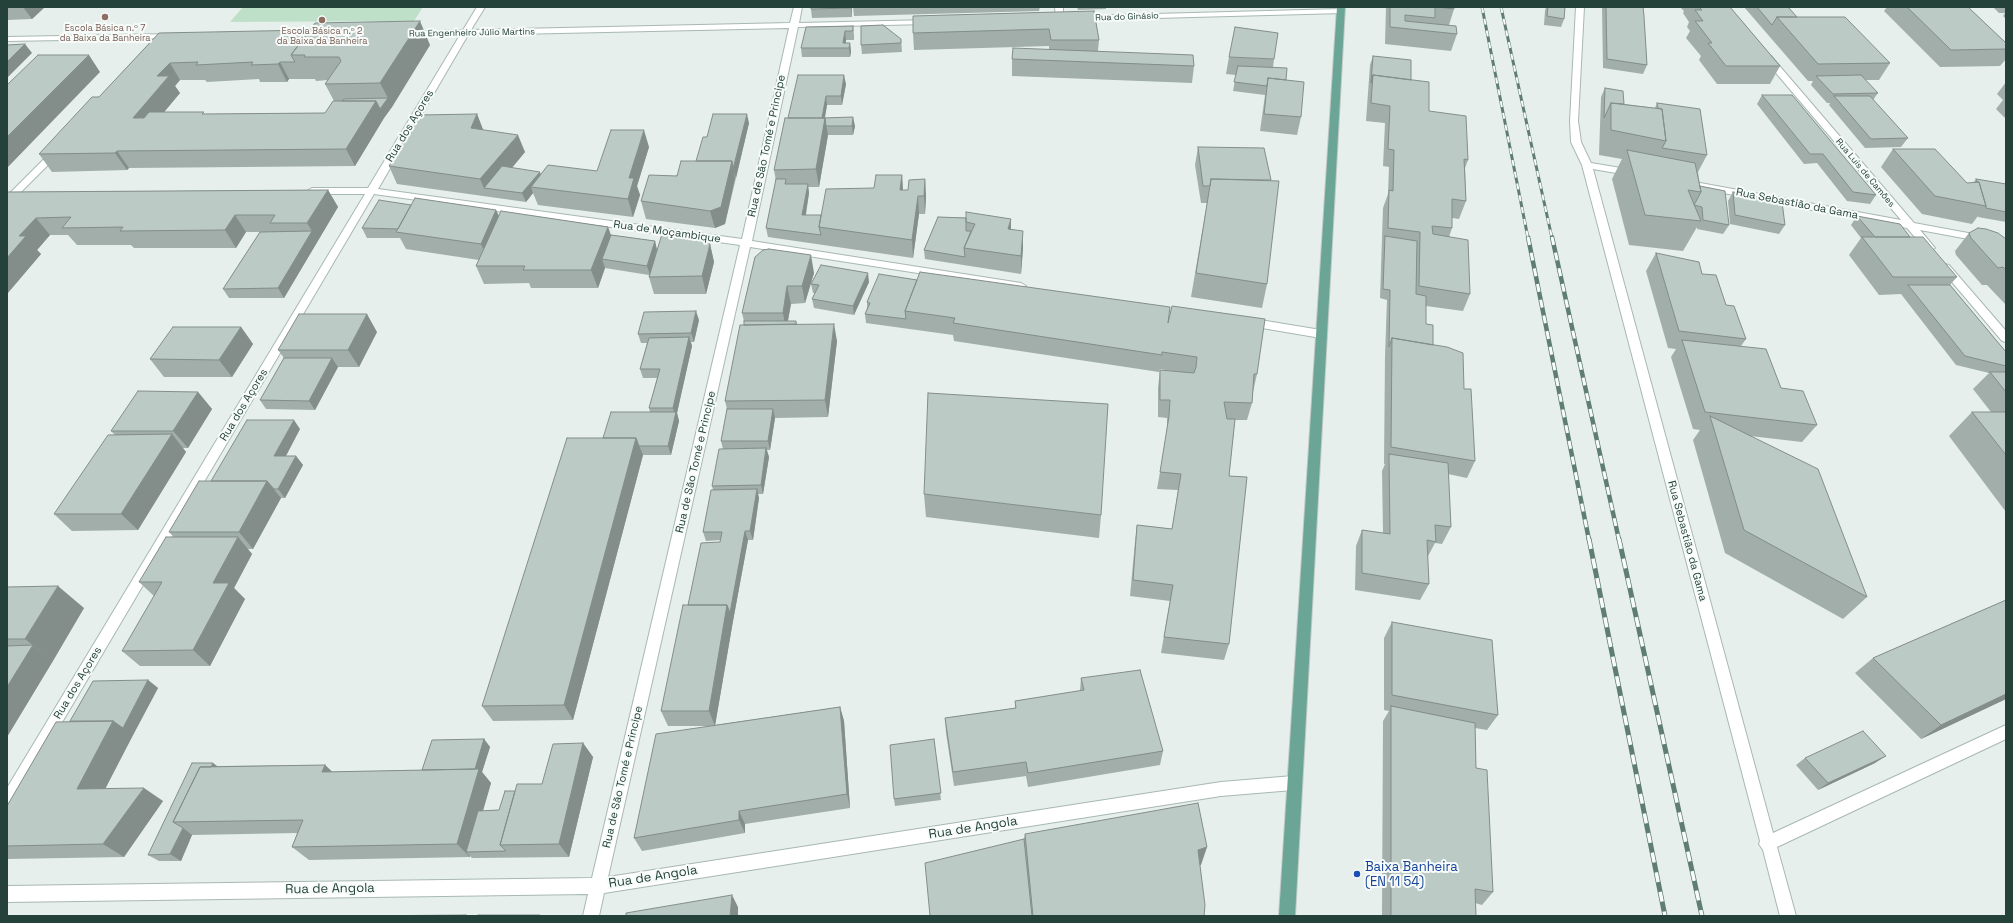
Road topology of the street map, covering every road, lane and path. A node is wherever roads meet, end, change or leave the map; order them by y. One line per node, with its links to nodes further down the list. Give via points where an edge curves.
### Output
1 (481, 7): 8 (street, Rua dos Açores)
2 (798, 7): 7 (street, Rua de São Tomé e Principe)
3 (1059, 7): 5 (street, Rua do Ginásio, via 1056,19)
4 (1580, 7): 14 (street, Rua Sebastião da Gama, via 1574,121 1576,142)
5 (1341, 9): 27 (main road)
6 (935, 22): 7 (street)
7 (794, 26): 8 (street, Rua Engenheiro Júlio Martins); 23 (street, Rua de São Tomé e Principe)
8 (466, 33): 9 (street, Rua Engenheiro Júlio Martins); 18 (street, Rua dos Açores)
9 (402, 34)
10 (7, 39): 11 (street, via 176,36)
11 (161, 48)
12 (1761, 49): 22 (street, Rua Luis de Camões)
13 (66, 142): 20 (street)
14 (1587, 165): 15 (street); 32 (street, Rua Sebastião da Gama)
15 (1641, 175)
16 (1672, 180): 22 (street, Rua Sebastião da Gama)
17 (301, 191): 18 (street, Rua de Moçambique)
18 (372, 191): 23 (street, Rua de Moçambique); 31 (street, Rua dos Açores)
19 (31, 192): 20 (street)
20 (11, 193): 21 (street)
21 (7, 201)
22 (1910, 225): 24 (street, Rua Sebastião da Gama); 28 (street, Rua Luis de Camões)
23 (746, 243): 25 (street, Rua de Moçambique); 33 (street, Rua de São Tomé e Principe)
24 (2006, 243)
25 (1028, 287)
26 (1239, 321): 27 (street)
27 (1321, 334): 30 (main road)
28 (2006, 338)
29 (2006, 732): 32 (street)
30 (1293, 783): 33 (street, Rua de Angola, via 1221,790); 36 (main road)
31 (7, 802)
32 (1767, 844): 37 (street, Rua Sebastião da Gama)
33 (598, 886): 34 (street, Rua de Angola); 35 (street, Rua de São Tomé e Principe)
34 (7, 894)
35 (591, 916)
36 (1286, 916)
37 (1788, 916)

